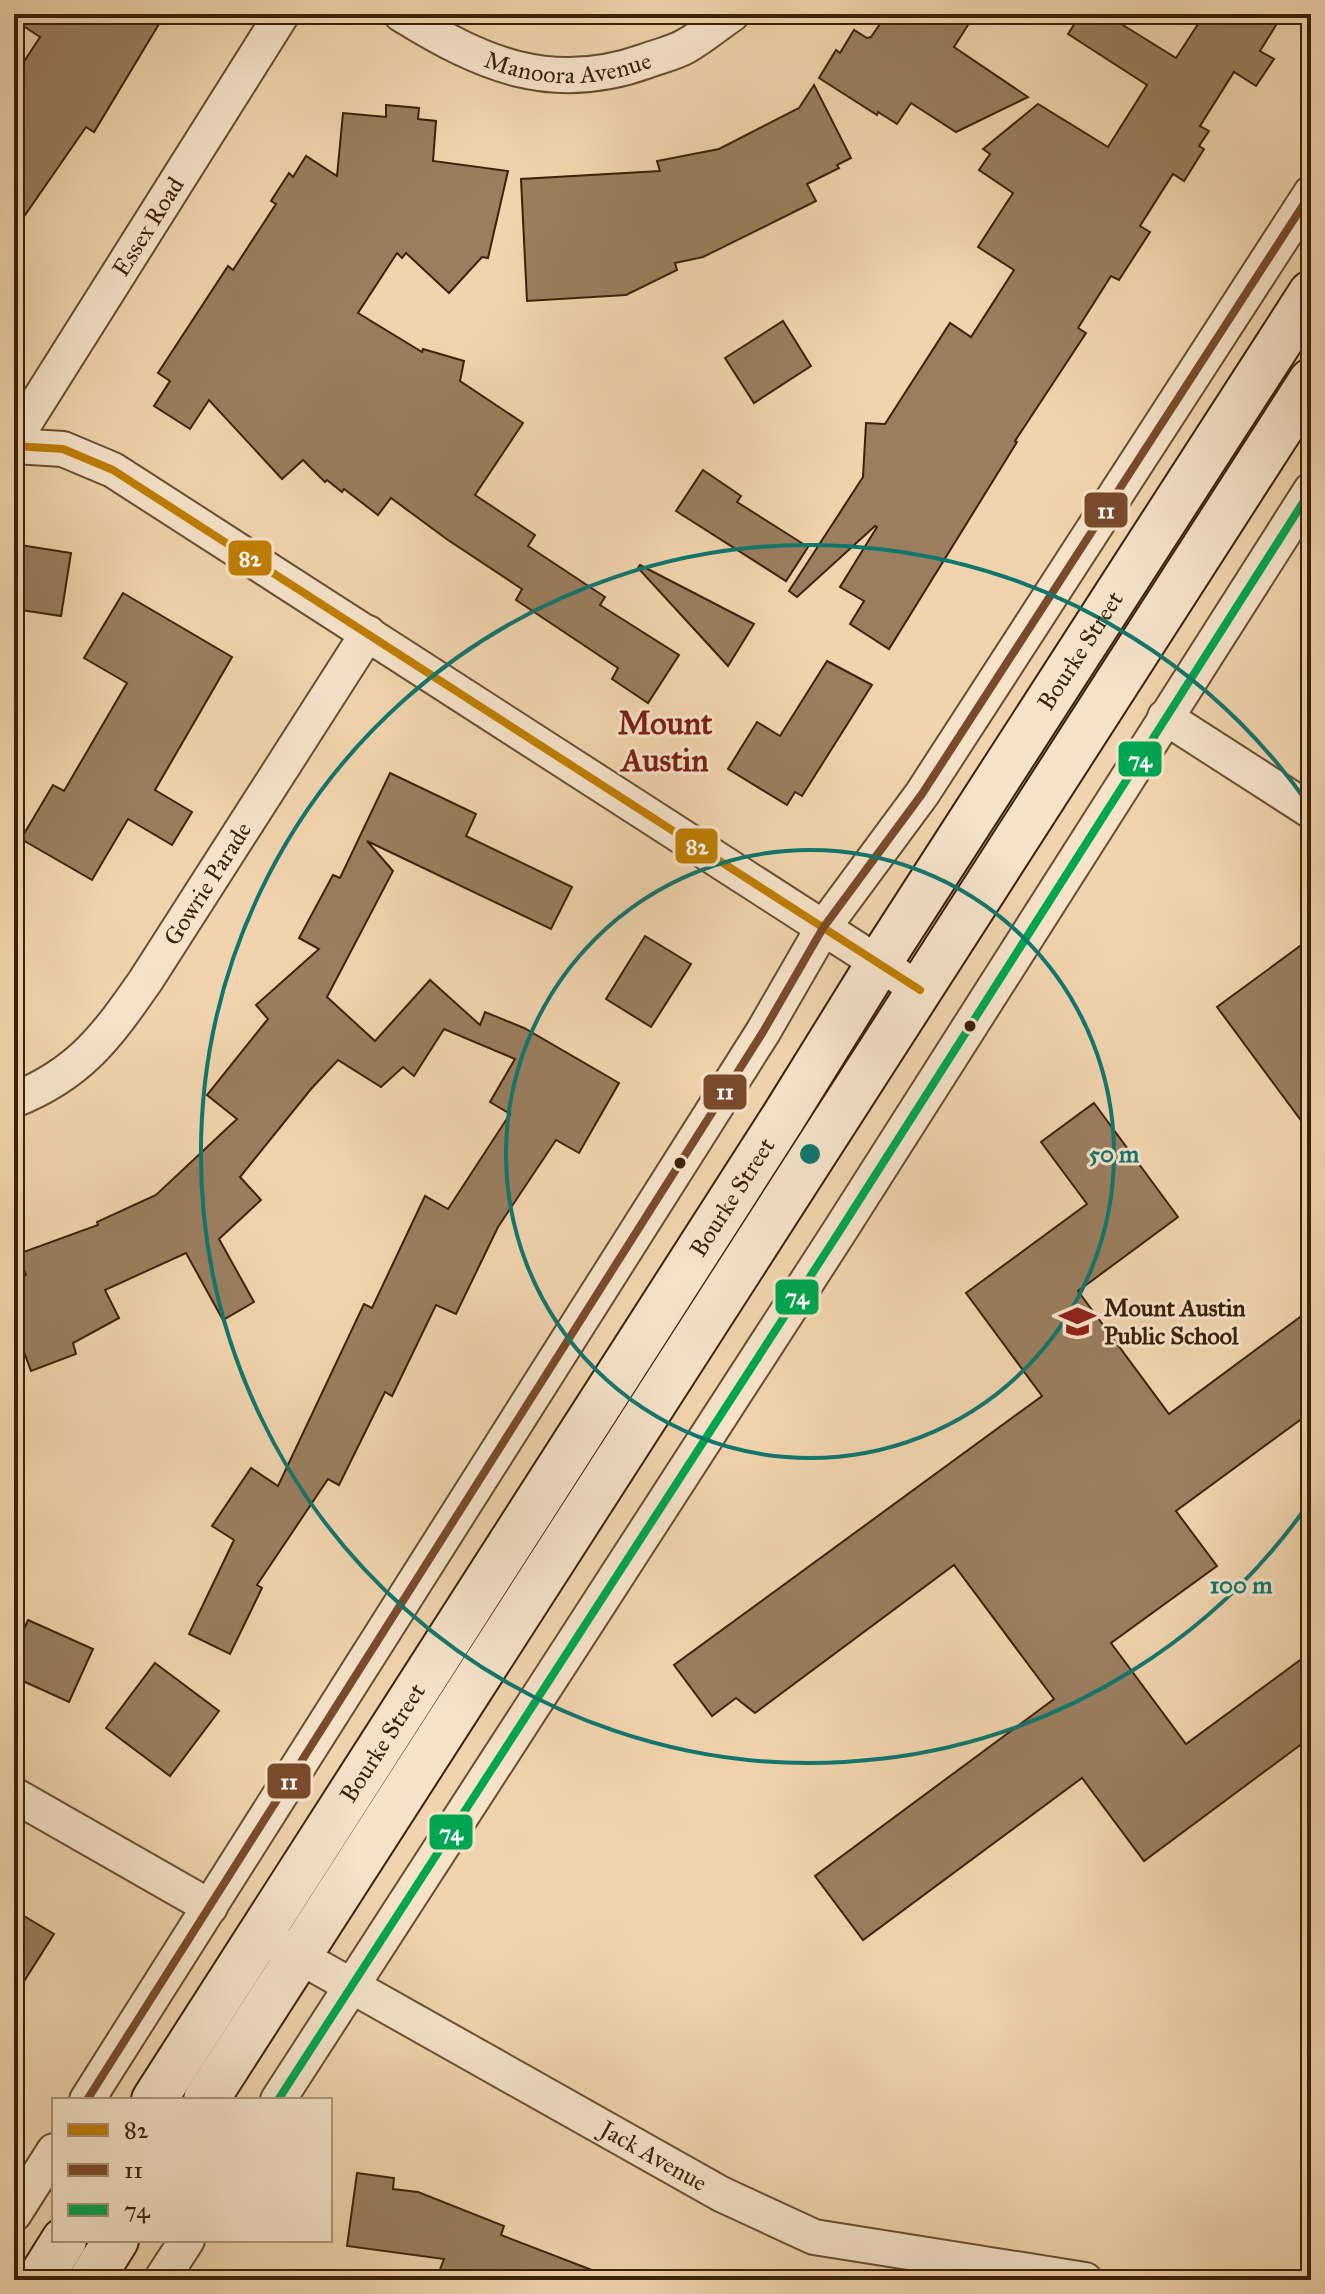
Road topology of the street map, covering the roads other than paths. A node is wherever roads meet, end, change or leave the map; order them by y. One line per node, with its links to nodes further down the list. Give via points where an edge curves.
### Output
1 (282, 14): 7 (street, Essex Road)
2 (401, 14): 3 (street, Manoora Avenue, via 497,65 563,77 626,68 685,47)
3 (732, 14)
4 (1311, 193): 12 (street, via 922,794)
5 (1311, 293): 13 (main road, Bourke Street)
6 (1311, 381): 14 (main road, Bourke Street)
7 (14, 443): 9 (street, via 63,449 113,470)
8 (1311, 490): 10 (street)
9 (368, 633): 12 (street); 15 (street, Gowrie Parade, via 109,1032 75,1067)
10 (1165, 717): 11 (street); 20 (street)
11 (1311, 811)
12 (823, 928): 13 (street); 17 (street, via 763,1032)
13 (879, 963): 14 (street); 18 (main road, Bourke Street)
14 (920, 990): 19 (main road, Bourke Street)
15 (14, 1100)
16 (14, 1795): 17 (street)
17 (210, 1907): 21 (street)
18 (260, 1934): 19 (street, Jack Avenue); 22 (main road, Bourke Street)
19 (299, 1956): 20 (street, Jack Avenue); 23 (main road, Bourke Street)
20 (352, 1987): 24 (street); 33 (street, Jack Avenue, via 721,2194 814,2237)
21 (88, 2098)
22 (155, 2098)
23 (207, 2098)
24 (279, 2098)
25 (52, 2154): 26 (street)
26 (14, 2214)
27 (63, 2242): 30 (main road)
28 (115, 2242): 31 (main road)
29 (186, 2242): 32 (street)
30 (39, 2280)
31 (91, 2280)
32 (161, 2280)
33 (1085, 2280)

